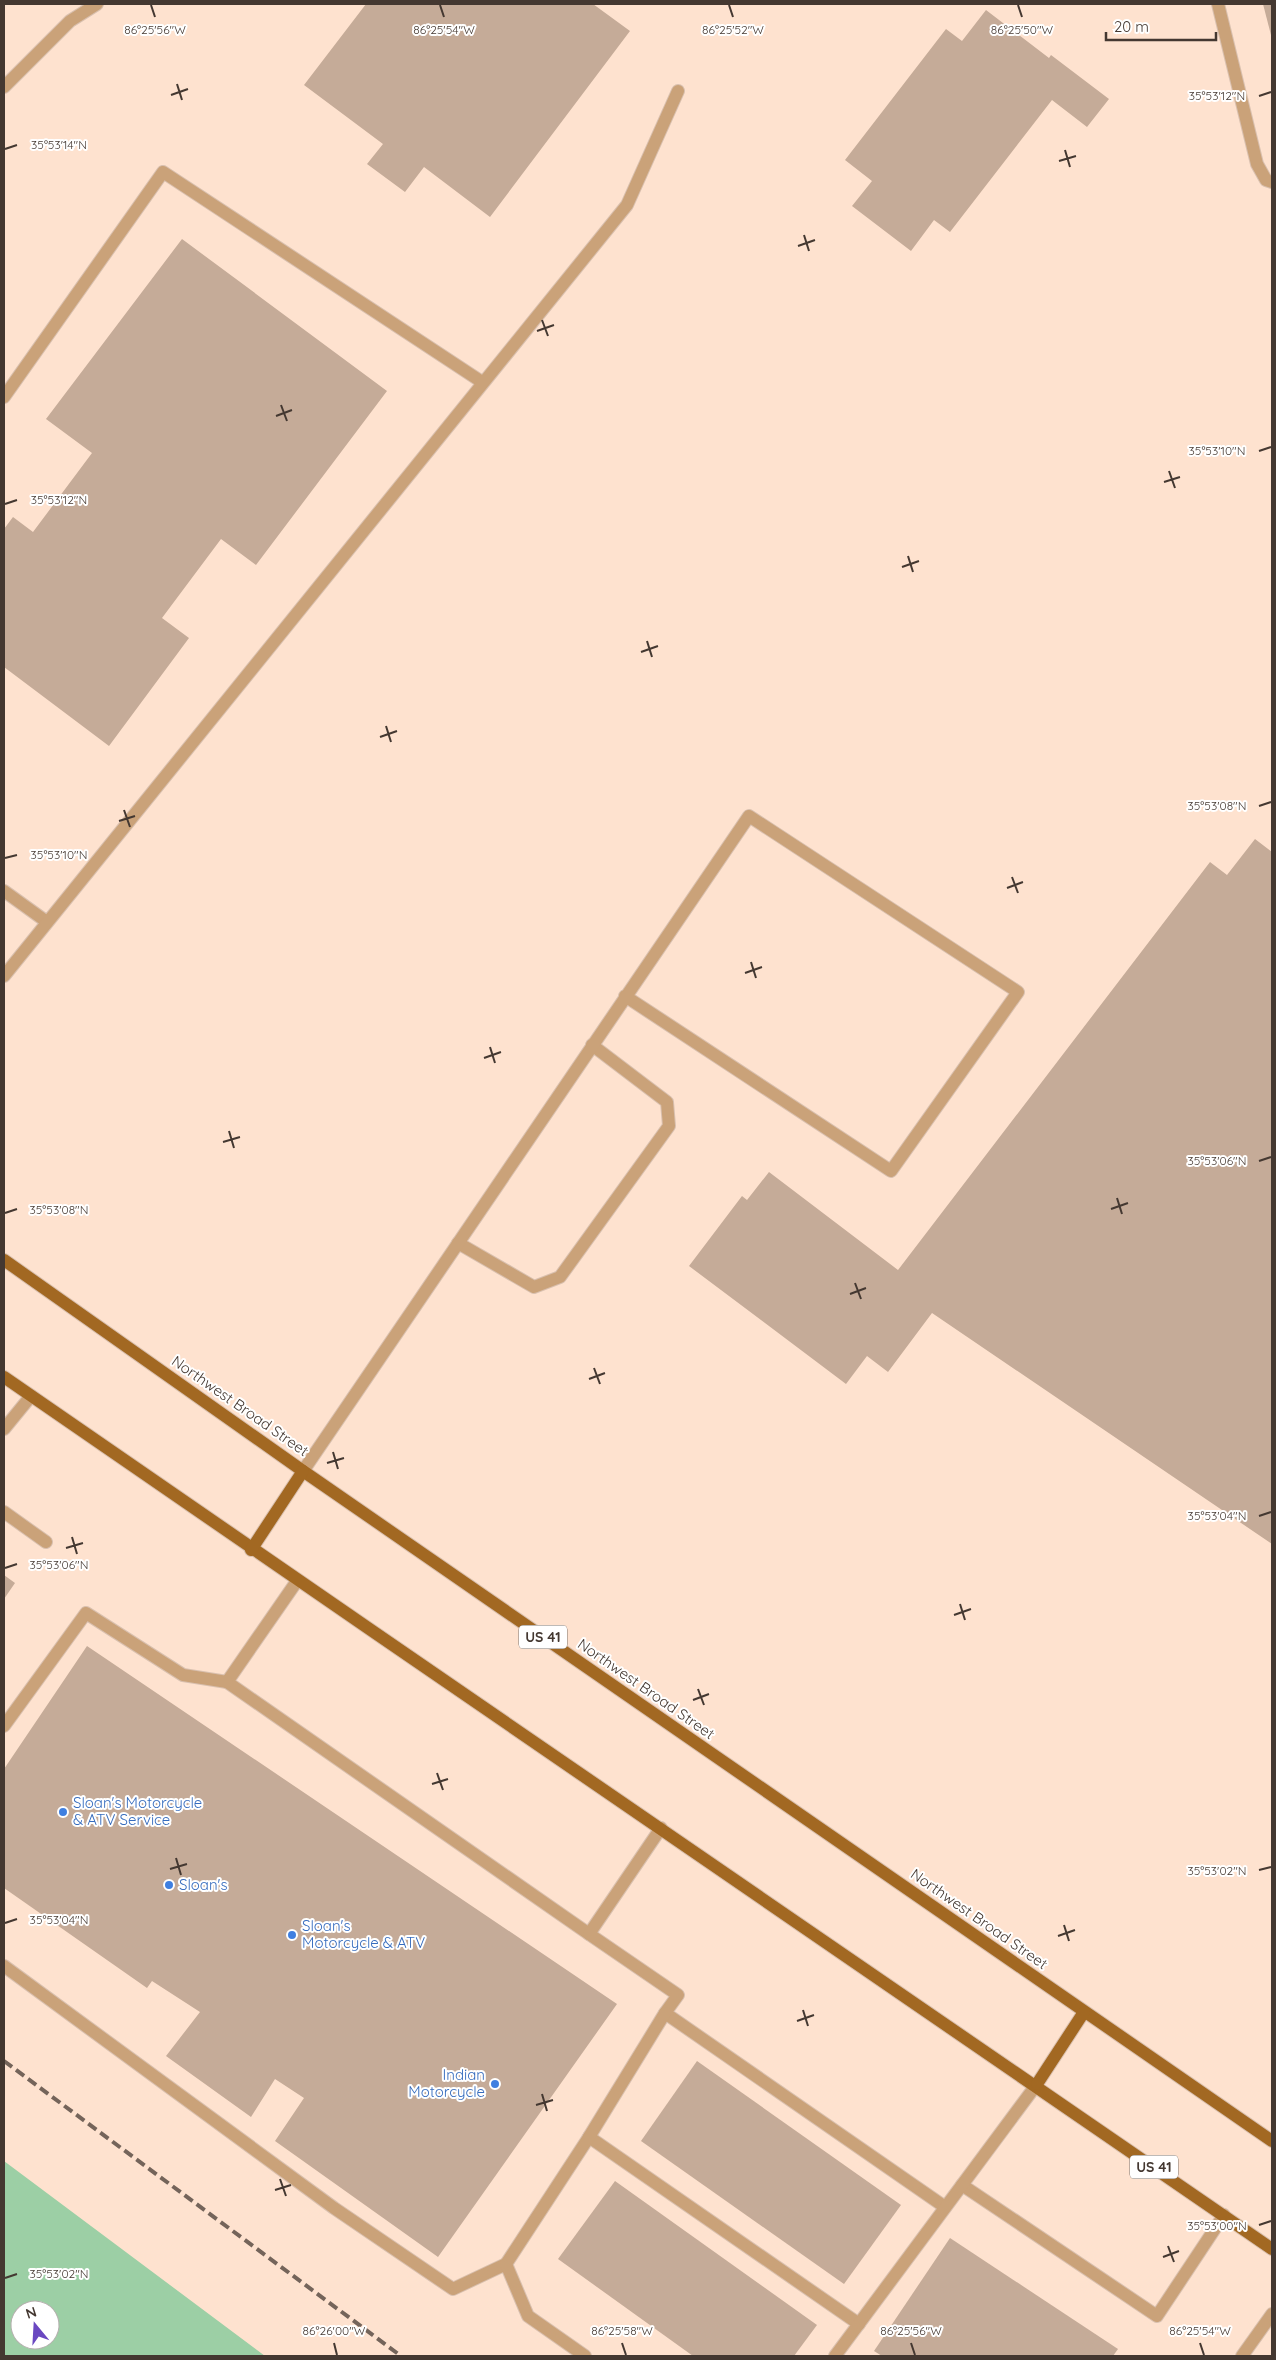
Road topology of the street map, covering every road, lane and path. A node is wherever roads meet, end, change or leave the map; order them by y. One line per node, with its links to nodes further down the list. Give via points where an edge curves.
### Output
1 (97, 4): 3 (street, via 70,21)
2 (1218, 4): 5 (street, via 1256,164 1266,180)
3 (4, 88)
4 (678, 91): 6 (street, via 627,205)
5 (1272, 182)
6 (482, 382): 7 (street, via 163,172); 9 (street)
7 (4, 398)
8 (4, 891): 9 (street)
9 (47, 922): 10 (street)
10 (4, 976)
11 (625, 996): 11 (street, via 749,816 1018,992 890,1170); 12 (street)
12 (592, 1045): 13 (street); 13 (street, via 667,1102 669,1126 560,1277 534,1286)
13 (458, 1243): 18 (street)
14 (4, 1260): 18 (main road, Northwest Broad Street / US 41)
15 (4, 1378): 16 (main road, US 41)
16 (31, 1396): 17 (street); 21 (main road, US 41)
17 (4, 1429)
18 (303, 1470): 21 (main road); 28 (main road, Northwest Broad Street / US 41)
19 (4, 1512): 20 (street)
20 (46, 1542)
21 (251, 1550): 22 (main road, US 41)
22 (297, 1581): 23 (street); 25 (main road, US 41)
23 (227, 1682): 24 (street, via 182,1675 86,1613); 26 (street)
24 (4, 1726)
25 (661, 1828): 26 (street); 30 (main road, US 41)
26 (589, 1934): 29 (street, via 678,1995)
27 (4, 1966): 37 (street, via 334,2208 453,2289)
28 (1084, 2012): 30 (main road); 32 (main road, Northwest Broad Street / US 41)
29 (665, 2014): 31 (street); 34 (street)
30 (1037, 2084): 33 (street); 35 (main road, US 41)
31 (589, 2137): 37 (street); 39 (street)
32 (1272, 2141)
33 (962, 2185): 34 (street); 35 (street, via 1156,2316)
34 (945, 2207): 39 (street)
35 (1224, 2215): 36 (main road, US 41)
36 (1272, 2249)
37 (506, 2264): 40 (street, via 528,2316)
38 (1272, 2314): 42 (street)
39 (859, 2324): 41 (street)
40 (586, 2356)
41 (835, 2356)
42 (1242, 2356)

